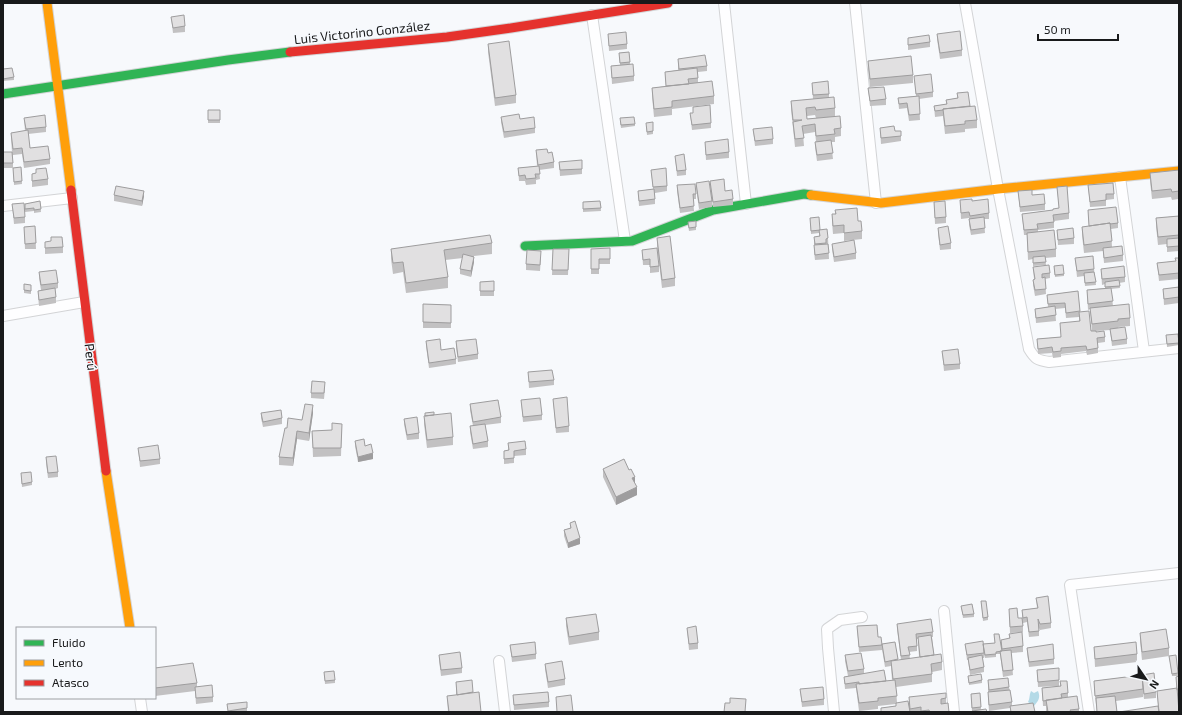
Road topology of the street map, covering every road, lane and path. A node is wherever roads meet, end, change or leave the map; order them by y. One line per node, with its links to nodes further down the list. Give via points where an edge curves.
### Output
1 (47, 3): 7 (street, Perú)
2 (668, 3): 6 (street, Luis Victorino González)
3 (724, 3): 14 (street)
4 (854, 3): 13 (street)
5 (965, 3): 11 (street)
6 (592, 15): 7 (street, Luis Victorino González, via 447,36 228,60); 16 (street)
7 (58, 86): 8 (street, Luis Victorino González); 12 (street, Perú)
8 (3, 94)
9 (1179, 171): 10 (street)
10 (1120, 177): 11 (street); 21 (street)
11 (998, 190): 13 (street); 21 (street, via 1029,349 1034,358 1049,362)
12 (72, 198): 15 (street); 18 (street, Perú)
13 (876, 203): 14 (street, via 804,194)
14 (746, 204): 16 (street, via 713,210 632,241)
15 (3, 206)
16 (625, 241): 17 (street)
17 (525, 246)
18 (84, 302): 19 (street); 25 (street, Perú)
19 (3, 316)
20 (1179, 348): 21 (street)
21 (1144, 351)
22 (1179, 574): 32 (street, via 1070,585)
23 (944, 611): 31 (street)
24 (862, 616): 30 (street, via 840,620 827,629)
25 (130, 627)
26 (499, 660): 29 (street)
27 (140, 699): 28 (street)
28 (142, 712)
29 (505, 712)
30 (834, 712)
31 (954, 712)
32 (1089, 712)

